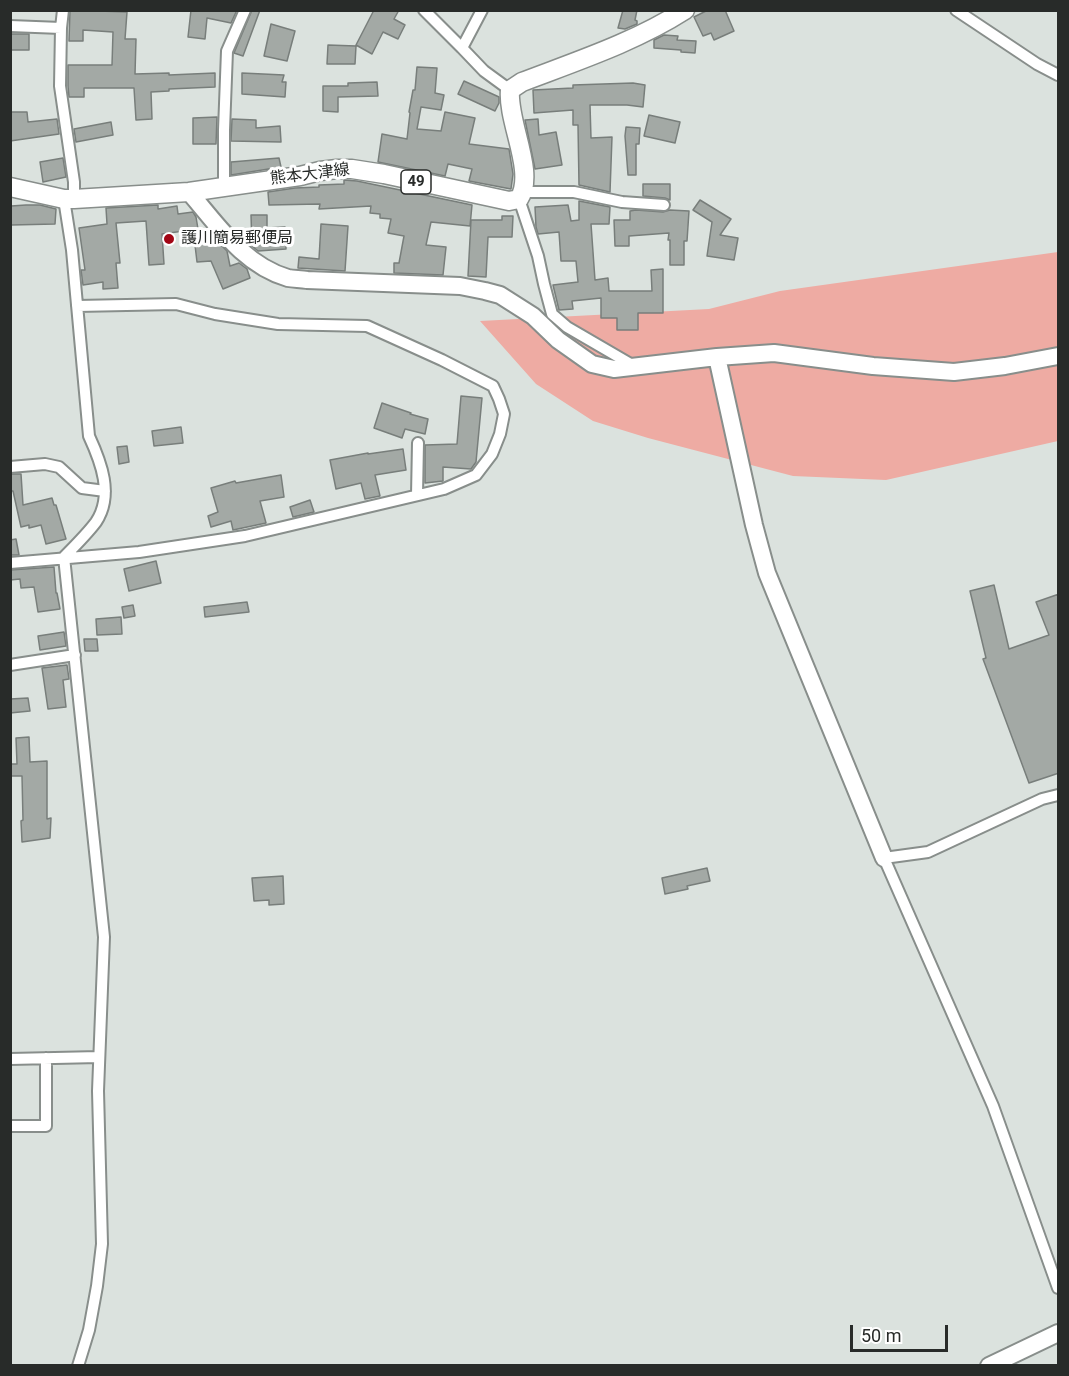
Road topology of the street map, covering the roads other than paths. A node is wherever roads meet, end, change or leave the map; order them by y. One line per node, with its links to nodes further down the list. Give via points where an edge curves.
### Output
1 (63, 10): 8 (street)
2 (244, 10): 12 (street, via 227,51)
3 (424, 10): 9 (street)
4 (482, 10): 9 (street)
5 (686, 10): 11 (main road, via 666,23)
6 (956, 10): 10 (street)
7 (10, 26): 8 (street)
8 (61, 28): 16 (street, via 60,86 74,182)
9 (462, 48): 11 (street)
10 (1059, 75)
11 (510, 90): 15 (main road, via 510,111 523,161)
12 (225, 186): 14 (main road, 熊本大津線 / 49); 15 (main road, 熊本大津線 / 49, via 352,169 509,201)
13 (10, 187): 16 (main road, 熊本大津線 / 49)
14 (189, 192): 16 (main road, 熊本大津線 / 49); 21 (street, via 239,251 260,266 288,278 460,286 486,291 500,295 533,316 592,364 614,369)
15 (521, 195): 17 (street, via 574,192 622,202); 21 (street, via 552,314)
16 (69, 199): 18 (street)
17 (664, 205)
18 (77, 306): 24 (street, via 89,436 99,459); 25 (street, via 176,304 278,324 366,326 493,386 504,414 492,454 476,475)
19 (1059, 356): 20 (street, via 954,372 774,353)
20 (717, 357): 21 (street); 31 (street, via 767,573)
21 (634, 366)
22 (417, 443): 25 (street)
23 (10, 467): 24 (street, via 59,467 82,488)
24 (105, 491): 26 (street, via 96,522)
25 (417, 495): 26 (street, via 245,536 139,552)
26 (64, 557): 27 (street); 28 (street)
27 (10, 563)
28 (75, 656): 29 (street); 33 (street, via 104,937)
29 (10, 665)
30 (1059, 795): 31 (street, via 1042,799 928,852)
31 (884, 858): 36 (street, via 993,1106)
32 (46, 1058): 33 (street); 34 (street); 35 (street, via 46,1126)
33 (99, 1058): 38 (street, via 102,1245 98,1286)
34 (10, 1059)
35 (10, 1126)
36 (1059, 1288)
37 (1059, 1333): 39 (street)
38 (78, 1365)
39 (989, 1365)

